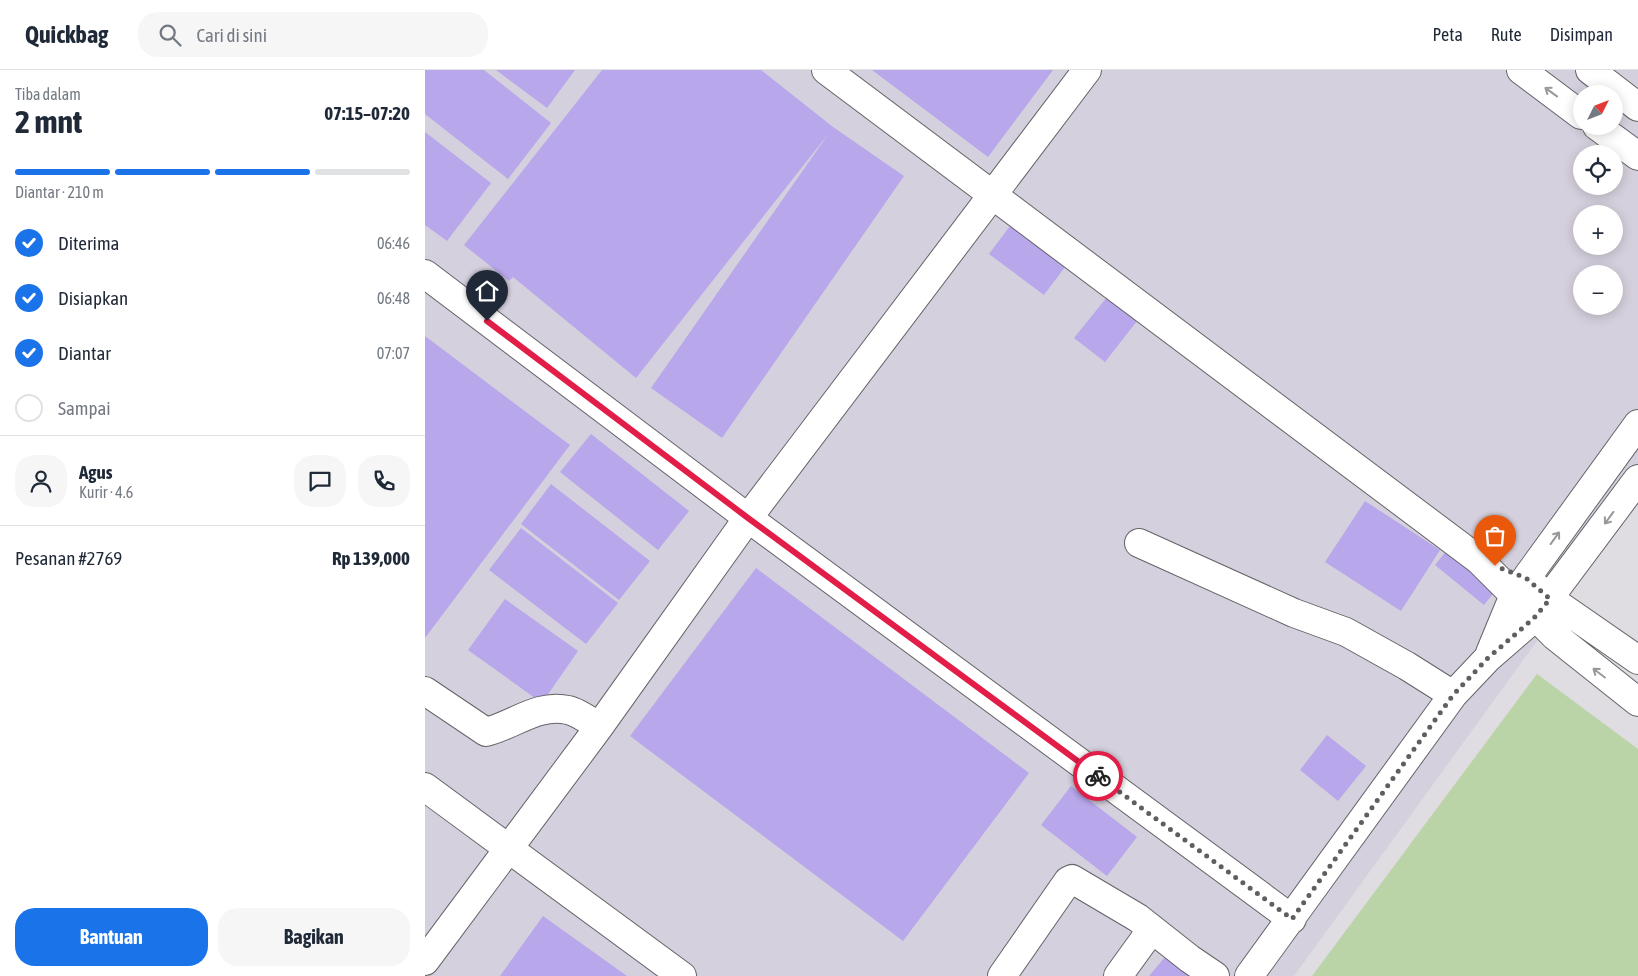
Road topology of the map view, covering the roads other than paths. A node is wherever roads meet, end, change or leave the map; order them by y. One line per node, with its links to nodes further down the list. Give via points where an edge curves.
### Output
1 (826, 70): 9 (street)
2 (1087, 70): 9 (street)
3 (1521, 70): 6 (street, one-way to 3)
4 (1590, 70): 5 (street)
5 (1638, 107)
6 (1573, 108)
7 (1609, 135): 8 (street)
8 (1638, 156)
9 (994, 196): 13 (street); 15 (street, via 1479,560)
10 (425, 274): 13 (street)
11 (1638, 424): 15 (street, one-way to 11)
12 (1638, 479): 16 (street, one-way to 16)
13 (748, 518): 22 (street); 25 (street)
14 (1139, 543): 20 (street, via 1294,613 1345,632)
15 (1520, 586): 16 (street); 17 (street)
16 (1542, 608): 17 (street); 18 (street); 21 (street, one-way to 16, via 1578,657)
17 (1488, 658): 20 (street)
18 (1638, 660)
19 (425, 691): 22 (street, via 486,732 507,726 543,708 569,710)
20 (1453, 695): 25 (street)
21 (1638, 702)
22 (599, 726): 24 (street)
23 (425, 786): 24 (street)
24 (507, 848): 27 (street); 28 (street)
25 (1292, 919): 32 (street)
26 (1153, 928): 29 (street, via 1072,879 1068,880); 30 (street); 31 (street)
27 (425, 961)
28 (682, 976)
29 (1003, 976)
30 (1118, 976)
31 (1215, 976)
32 (1249, 976)

